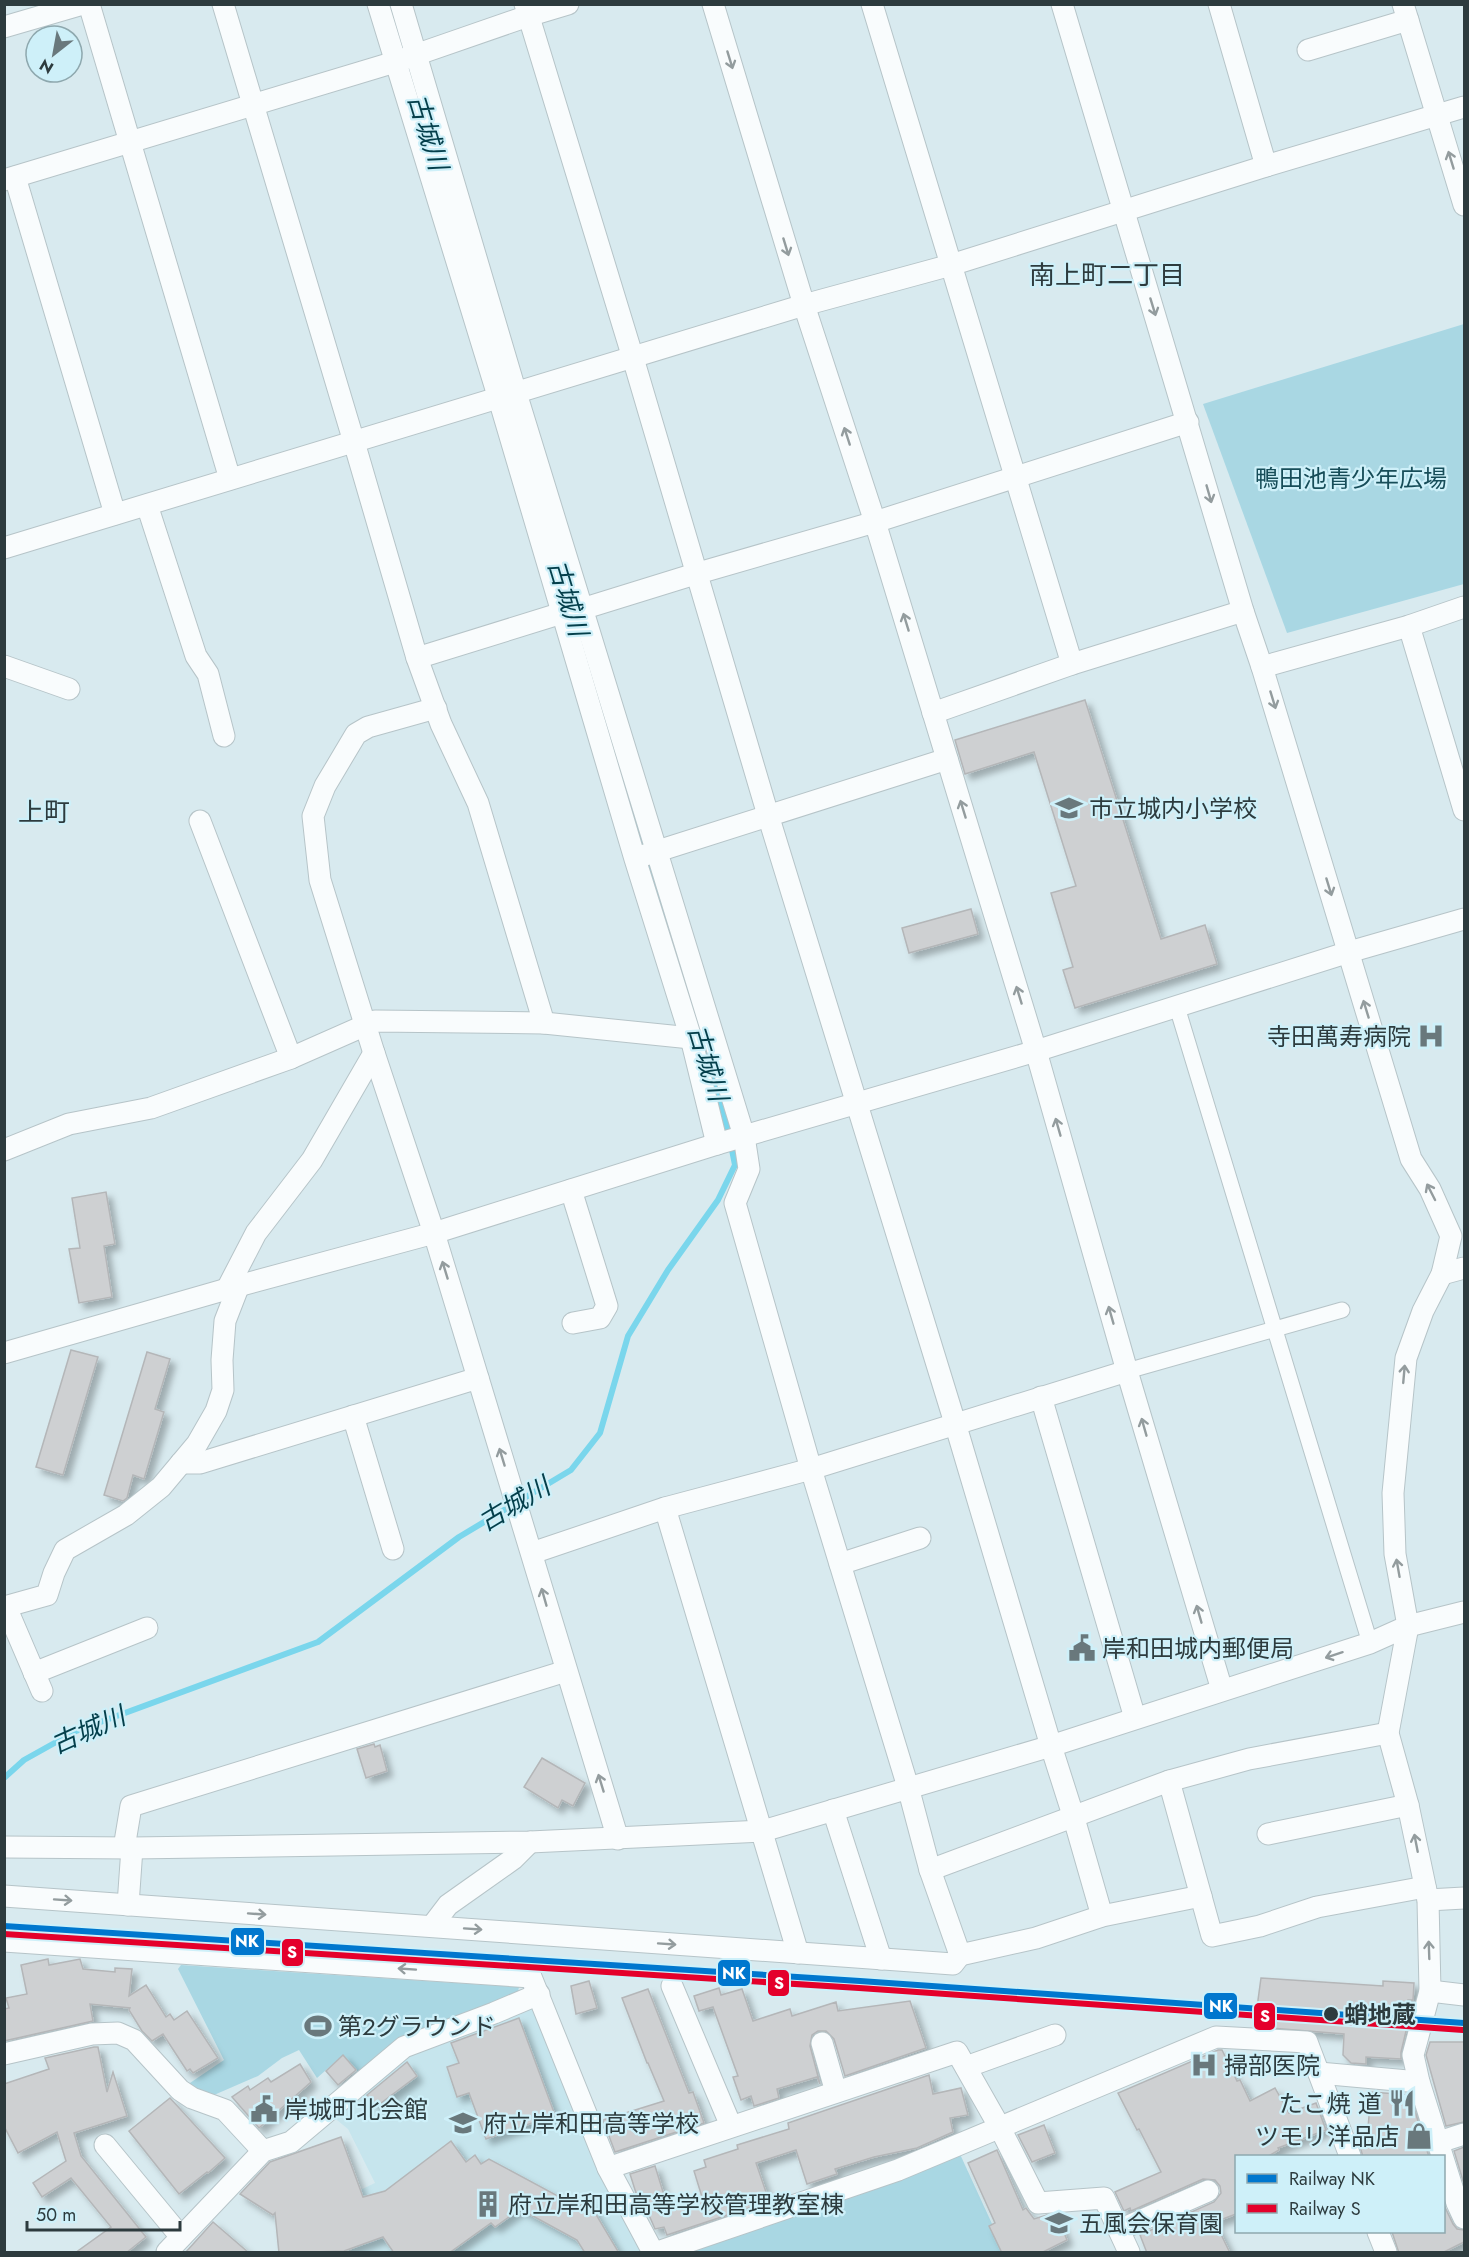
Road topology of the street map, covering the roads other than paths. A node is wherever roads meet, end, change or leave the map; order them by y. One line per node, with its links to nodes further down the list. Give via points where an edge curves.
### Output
1 (83, 4): 13 (street)
2 (89, 4): 20 (street)
3 (223, 4): 17 (street)
4 (378, 4): 16 (street)
5 (401, 4): 15 (street)
6 (568, 4): 11 (street)
7 (713, 4): 26 (street, one-way to 26)
8 (872, 4): 25 (street)
9 (1062, 4): 24 (street)
10 (1219, 4): 21 (street)
11 (526, 10): 15 (street); 27 (street)
12 (1405, 12): 14 (street); 19 (street)
13 (4, 27)
14 (1308, 50)
15 (416, 54): 16 (street); 28 (street)
16 (395, 62): 17 (street); 28 (street)
17 (253, 105): 20 (street); 30 (street)
18 (1464, 107): 19 (street)
19 (1437, 115): 21 (street); 23 (street, one-way to 19)
20 (131, 142): 22 (street); 32 (street)
21 (1266, 166): 24 (street)
22 (10, 179): 34 (street)
23 (1464, 205)
24 (1124, 211): 25 (street); 29 (street, one-way to 29)
25 (951, 264): 26 (street); 31 (street)
26 (804, 305): 27 (street); 35 (street, one-way to 26)
27 (633, 358): 28 (street); 37 (street)
28 (507, 396): 30 (street); 40 (street)
29 (1188, 422): 31 (street); 39 (street, one-way to 39)
30 (354, 442): 32 (street); 42 (street)
31 (1016, 477): 35 (street); 43 (street)
32 (230, 479): 33 (street)
33 (147, 505): 34 (street); 49 (street, via 196,656 208,674)
34 (115, 514): 36 (street)
35 (875, 522): 37 (street); 48 (street, one-way to 35)
36 (4, 548)
37 (695, 574): 40 (street); 52 (street)
38 (1464, 607): 41 (street)
39 (1243, 611): 43 (street); 45 (street)
40 (569, 612): 42 (street); 54 (street); 55 (street)
41 (1409, 626): 45 (street); 51 (street)
42 (417, 658): 47 (street)
43 (1072, 664): 48 (street)
44 (4, 666): 46 (street)
45 (1262, 667): 57 (street, one-way to 57)
46 (69, 689)
47 (436, 708): 59 (street, via 478,803); 60 (street, via 368,727 356,735 325,786 313,816 320,880)
48 (933, 713): 50 (street)
49 (224, 736)
50 (947, 759): 52 (street); 62 (street, one-way to 50)
51 (1464, 810)
52 (768, 815): 54 (street); 65 (street)
53 (200, 821): 64 (street)
54 (655, 850): 55 (street); 66 (street)
55 (635, 859): 61 (street)
56 (1464, 919): 57 (street)
57 (1349, 952): 58 (street); 72 (street, one-way to 57, via 1451,1236 1430,1189 1411,1159)
58 (1177, 1007): 62 (street); 76 (street)
59 (544, 1023): 60 (street, via 375,1021); 61 (street)
60 (365, 1026): 63 (street); 64 (street)
61 (692, 1038): 67 (street)
62 (1036, 1051): 65 (street); 78 (street, one-way to 62)
63 (374, 1053): 70 (street); 73 (street, via 312,1160 256,1233)
64 (291, 1058): 68 (street, via 152,1108 69,1124)
65 (857, 1103): 66 (street); 82 (street)
66 (744, 1136): 67 (street); 84 (street, via 749,1169 735,1203)
67 (718, 1144): 69 (street)
68 (4, 1150)
69 (571, 1190): 70 (street); 75 (street, via 607,1306 600,1318)
70 (434, 1233): 73 (street); 79 (street, one-way to 70)
71 (1464, 1268): 72 (street)
72 (1442, 1274): 92 (street, one-way to 72, via 1395,1554 1393,1493 1406,1358)
73 (233, 1287): 77 (street); 83 (street, via 225,1321 223,1390 216,1411)
74 (1342, 1310): 76 (street)
75 (573, 1323)
76 (1275, 1328): 78 (street); 94 (street)
77 (4, 1353)
78 (1127, 1371): 80 (street); 96 (street, one-way to 78)
79 (478, 1378): 81 (street); 88 (street, one-way to 79)
80 (1041, 1397): 82 (street); 97 (street)
81 (353, 1416): 83 (street, via 200,1463); 87 (street)
82 (955, 1423): 84 (street); 99 (street)
83 (181, 1463): 90 (street, via 161,1487 126,1515 65,1550 47,1595)
84 (811, 1468): 85 (street); 89 (street)
85 (665, 1508): 88 (street); 105 (street)
86 (920, 1538): 89 (street)
87 (393, 1549)
88 (532, 1553): 95 (street, one-way to 88)
89 (840, 1564): 101 (street)
90 (5, 1607): 93 (street, via 38,1682)
91 (1464, 1612): 92 (street)
92 (1408, 1626): 94 (street); 98 (street)
93 (147, 1628)
94 (1370, 1643): 96 (street, one-way to 96)
95 (566, 1671): 107 (street, one-way to 95); 110 (street, via 131,1806)
96 (1221, 1690): 97 (street)
97 (1135, 1718): 99 (street)
98 (1388, 1733): 100 (street, via 1249,1759); 102 (street)
99 (1051, 1746): 101 (street); 104 (street)
100 (1169, 1781): 104 (street); 114 (street)
101 (908, 1787): 103 (street); 111 (street)
102 (1408, 1805): 106 (street); 112 (street, one-way to 102)
103 (833, 1810): 105 (street); 123 (street)
104 (1074, 1815): 111 (street); 117 (street)
105 (763, 1831): 107 (street); 120 (street)
106 (1268, 1834)
107 (618, 1839): 108 (street)
108 (530, 1842): 110 (street); 118 (street, via 513,1859 448,1905)
109 (4, 1847): 110 (street)
110 (128, 1848): 116 (street)
111 (930, 1870): 122 (street)
112 (1426, 1893): 114 (street, via 1317,1907 1260,1926 1212,1936); 115 (street); 125 (street, one-way to 112)
113 (4, 1896): 116 (street, one-way to 116)
114 (1201, 1896): 117 (street)
115 (1464, 1899)
116 (128, 1905): 118 (street, one-way to 118)
117 (1102, 1916): 122 (street, via 1036,1938)
118 (432, 1926): 120 (street, one-way to 120)
119 (14, 1942): 121 (street); 126 (street, one-way to 119, via 531,1977)
120 (798, 1953): 123 (street)
121 (4, 1954)
122 (960, 1954): 123 (street, via 953,1964)
123 (881, 1959)
124 (672, 1986): 135 (street)
125 (1430, 1991): 127 (street); 133 (street, via 1413,2055)
126 (538, 1994): 140 (street, via 404,2047 291,2142); 144 (street)
127 (1464, 1995)
128 (1055, 2035): 131 (street)
129 (822, 2043): 134 (street)
130 (4, 2054): 140 (street, via 92,2034 118,2033 134,2040 180,2090 225,2110)
131 (966, 2067): 134 (street, via 957,2052); 136 (street)
132 (1319, 2073): 133 (street); 136 (street, via 1307,2042 1216,2037); 141 (street)
133 (1419, 2082): 138 (street)
134 (836, 2092): 135 (street)
135 (731, 2126): 144 (street)
136 (999, 2126): 147 (street, via 1038,2203 1104,2198); 152 (street, via 898,2170)
137 (1464, 2134): 138 (street)
138 (1439, 2142): 142 (street)
139 (105, 2145): 149 (street)
140 (263, 2151): 149 (street)
141 (1349, 2155)
142 (1443, 2155)
143 (1445, 2162): 146 (street)
144 (608, 2168): 151 (street)
145 (1208, 2191): 147 (street)
146 (1464, 2218)
147 (1119, 2230): 153 (street)
148 (1378, 2233): 154 (street)
149 (181, 2236): 150 (street)
150 (167, 2253)
151 (653, 2253)
152 (658, 2253)
153 (1129, 2253)
154 (1386, 2253)

